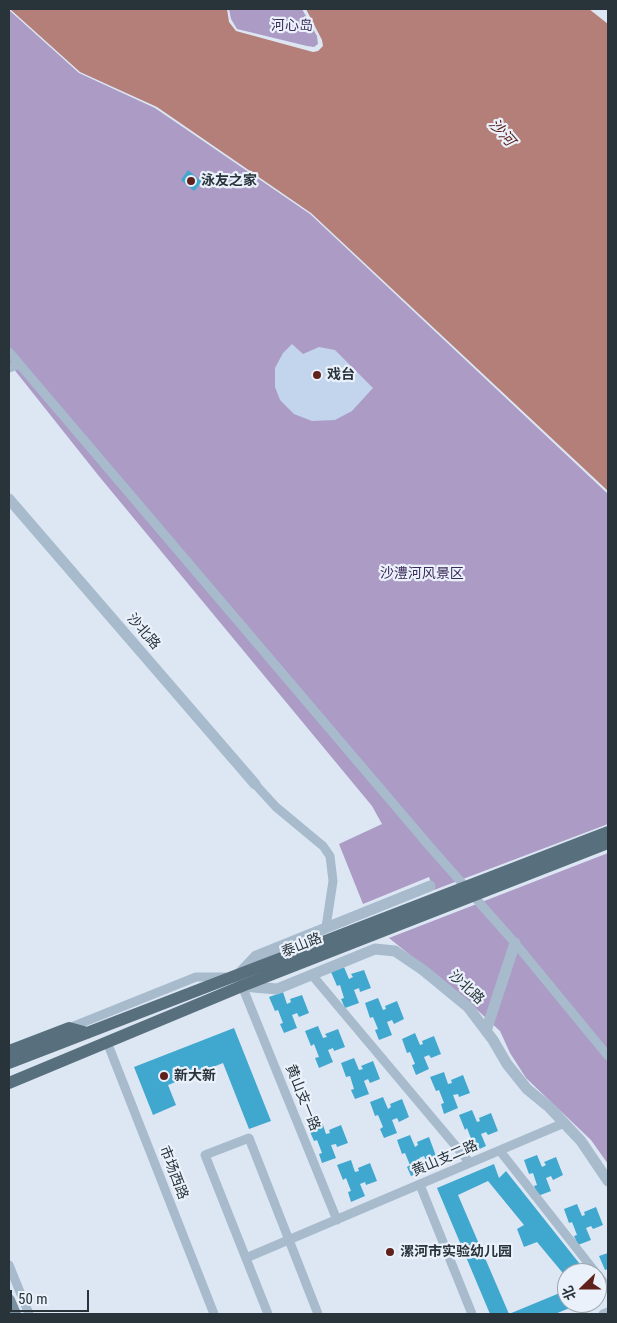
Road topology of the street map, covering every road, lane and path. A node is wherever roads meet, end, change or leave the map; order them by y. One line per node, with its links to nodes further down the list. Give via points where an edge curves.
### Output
1 (9, 352): 2 (street)
2 (20, 364): 3 (street); 9 (street)
3 (9, 368)
4 (9, 499): 5 (street, 沙北路)
5 (255, 784): 10 (street, via 276,808 323,846 330,856 333,881)
6 (608, 832): 9 (main road, 泰山路)
7 (608, 842): 9 (main road, 泰山路)
8 (430, 886): 10 (street)
9 (469, 891): 11 (street); 13 (main road, 泰山路)
10 (326, 927): 13 (street, via 256,956)
11 (515, 943): 15 (street); 19 (street)
12 (312, 975): 13 (street, 沙北路, via 277,989); 15 (street, 沙北路, via 375,949 395,951 468,1007); 24 (street)
13 (237, 979): 14 (street, via 196,977); 16 (main road, 泰山路); 17 (main road, 泰山路); 27 (street, 黄山支一路)
14 (69, 1028): 16 (main road); 18 (main road)
15 (486, 1031): 22 (street, 沙北路, via 527,1090)
16 (87, 1033): 20 (main road, 泰山路)
17 (107, 1042): 21 (main road, 泰山路); 36 (street, 市场西路)
18 (9, 1051)
19 (608, 1056)
20 (9, 1064)
21 (9, 1083)
22 (564, 1123): 23 (street, 黄山支二路); 25 (street, 沙北路, via 581,1141)
23 (500, 1151): 24 (street, 黄山支二路); 30 (street)
24 (470, 1163): 26 (street, 黄山支二路)
25 (608, 1181)
26 (420, 1185): 27 (street, 黄山支二路); 39 (street)
27 (337, 1220): 28 (street, 黄山支二路)
28 (288, 1241): 29 (street, 黄山支二路); 29 (street, via 248,1138 205,1155); 38 (street)
29 (246, 1258): 37 (street)
30 (588, 1263)
31 (9, 1265): 35 (street)
32 (9, 1300): 34 (main road)
33 (608, 1312): 40 (street)
34 (15, 1314)
35 (29, 1314)
36 (214, 1314)
37 (268, 1314)
38 (318, 1314)
39 (472, 1314)
40 (602, 1314)

